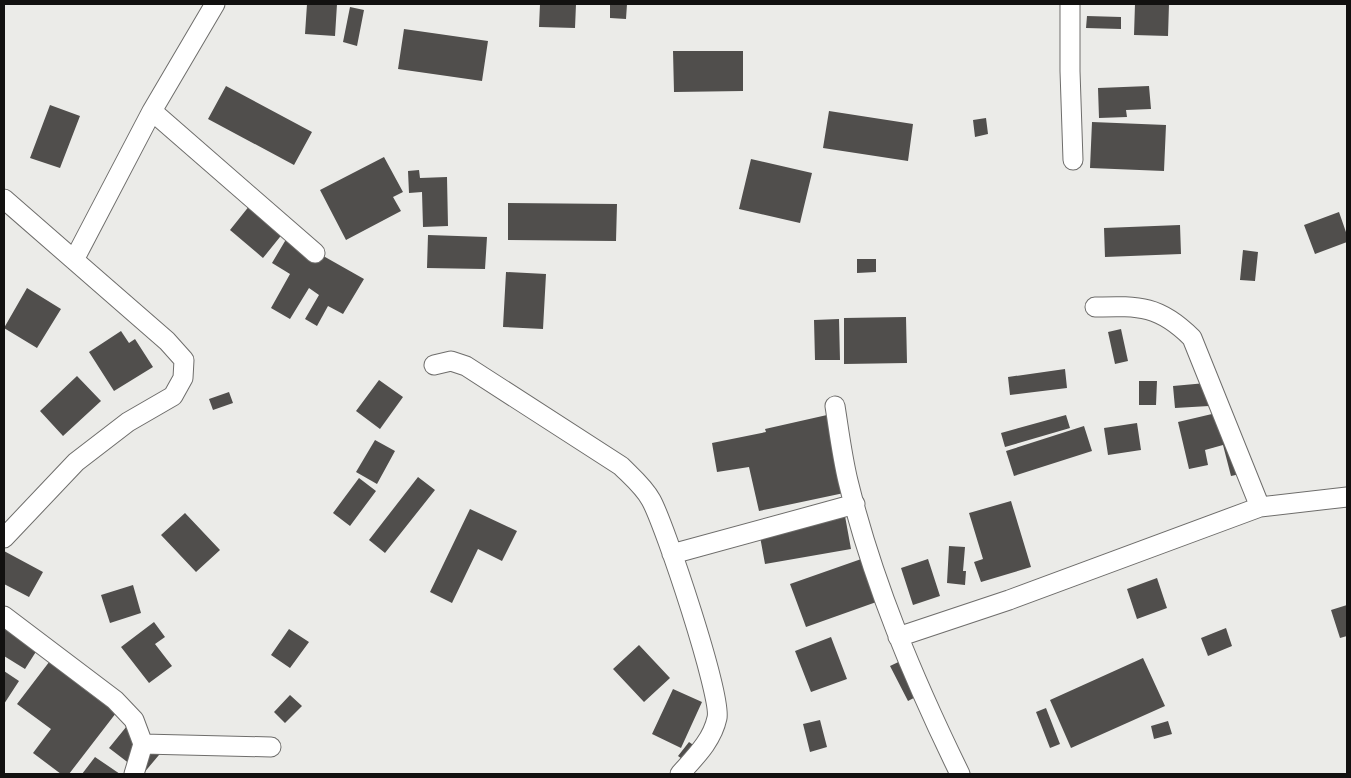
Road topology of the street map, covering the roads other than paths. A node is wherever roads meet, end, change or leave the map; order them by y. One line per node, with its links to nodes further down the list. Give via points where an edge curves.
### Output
1 (215, 4): 3 (street)
2 (1070, 4): 4 (street)
3 (152, 111): 6 (street); 7 (street)
4 (1073, 160)
5 (4, 199): 7 (street)
6 (315, 252)
7 (74, 260): 14 (street, via 167,341 184,360 183,378 173,396 128,422 76,462)
8 (1095, 307): 13 (street, via 1128,306 1156,310 1178,323 1192,338)
9 (434, 365): 15 (street, via 451,361 466,366 621,466 652,500)
10 (835, 406): 12 (street)
11 (1347, 497): 13 (street)
12 (855, 504): 15 (street); 17 (street)
13 (1260, 507): 17 (street, via 1009,600)
14 (4, 538)
15 (672, 554): 21 (street, via 715,688 718,716 711,738)
16 (4, 616): 18 (street, via 115,700 134,720)
17 (898, 637): 22 (street)
18 (143, 744): 19 (street); 20 (street)
19 (271, 747)
20 (134, 774)
21 (680, 774)
22 (960, 774)

